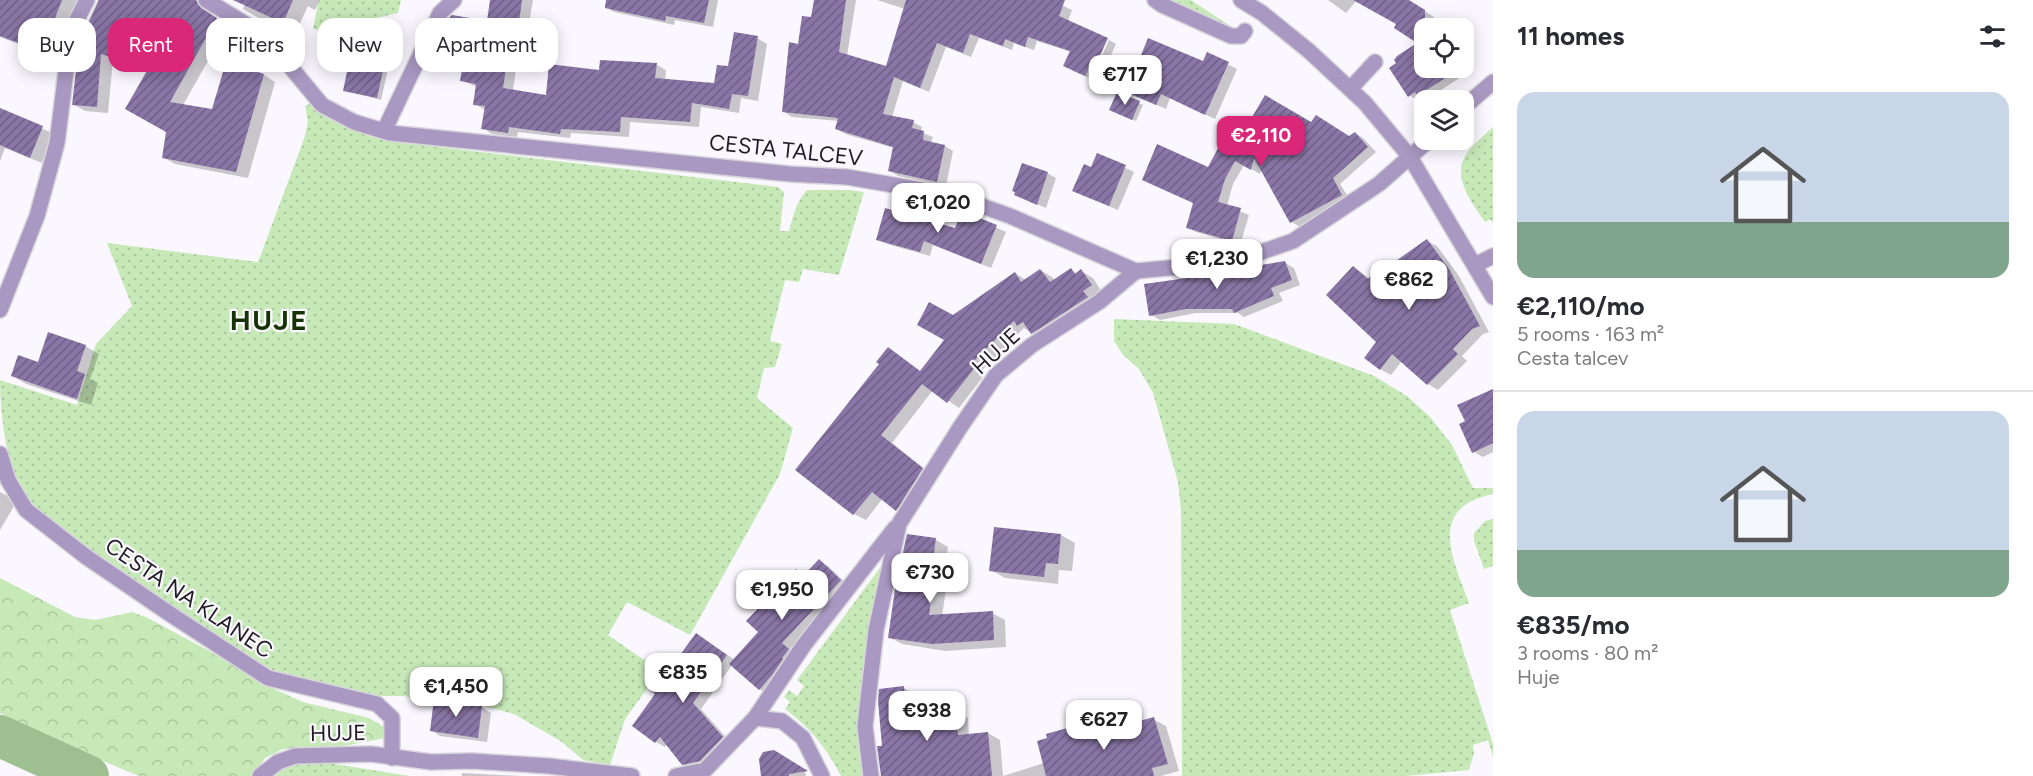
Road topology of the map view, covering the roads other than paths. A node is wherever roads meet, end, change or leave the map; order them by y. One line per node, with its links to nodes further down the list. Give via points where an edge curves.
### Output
1 (87, 0): 18 (street, via 71,31 57,143 37,216)
2 (206, 0): 11 (street, CESTA TALCEV, via 264,35 322,105 354,122)
3 (454, 0): 11 (street, via 440,12)
4 (1155, 0): 6 (street, via 1232,36)
5 (1241, 0): 9 (street)
6 (1245, 32)
7 (1376, 62): 9 (street)
8 (1493, 82): 10 (street)
9 (1351, 88): 13 (street)
10 (1474, 98)
11 (384, 131): 16 (street, CESTA TALCEV, via 848,177 951,195)
12 (1418, 150): 13 (street, CESTA TALCEV)
13 (1410, 157): 15 (street); 16 (street, CESTA TALCEV, via 1379,184 1293,241 1233,262)
14 (1493, 256): 15 (street)
15 (1475, 265): 17 (street)
16 (1136, 271): 20 (street, HUJE, via 996,375)
17 (1493, 297)
18 (0, 309)
19 (0, 454): 22 (street, CESTA NA KLANEC, via 8,480 26,510 170,614 268,678 377,704 392,718)
20 (899, 524): 21 (street, HUJE, via 804,645); 27 (street, HUJE, via 873,651 865,726)
21 (755, 718): 25 (street, HUJE, via 705,770); 26 (street, via 782,720 803,738)
22 (392, 758): 23 (street, HUJE, via 370,754 295,756); 24 (street, HUJE, via 431,762 472,760)
23 (262, 774)
24 (632, 776)
25 (676, 776)
26 (822, 776)
27 (871, 776)

